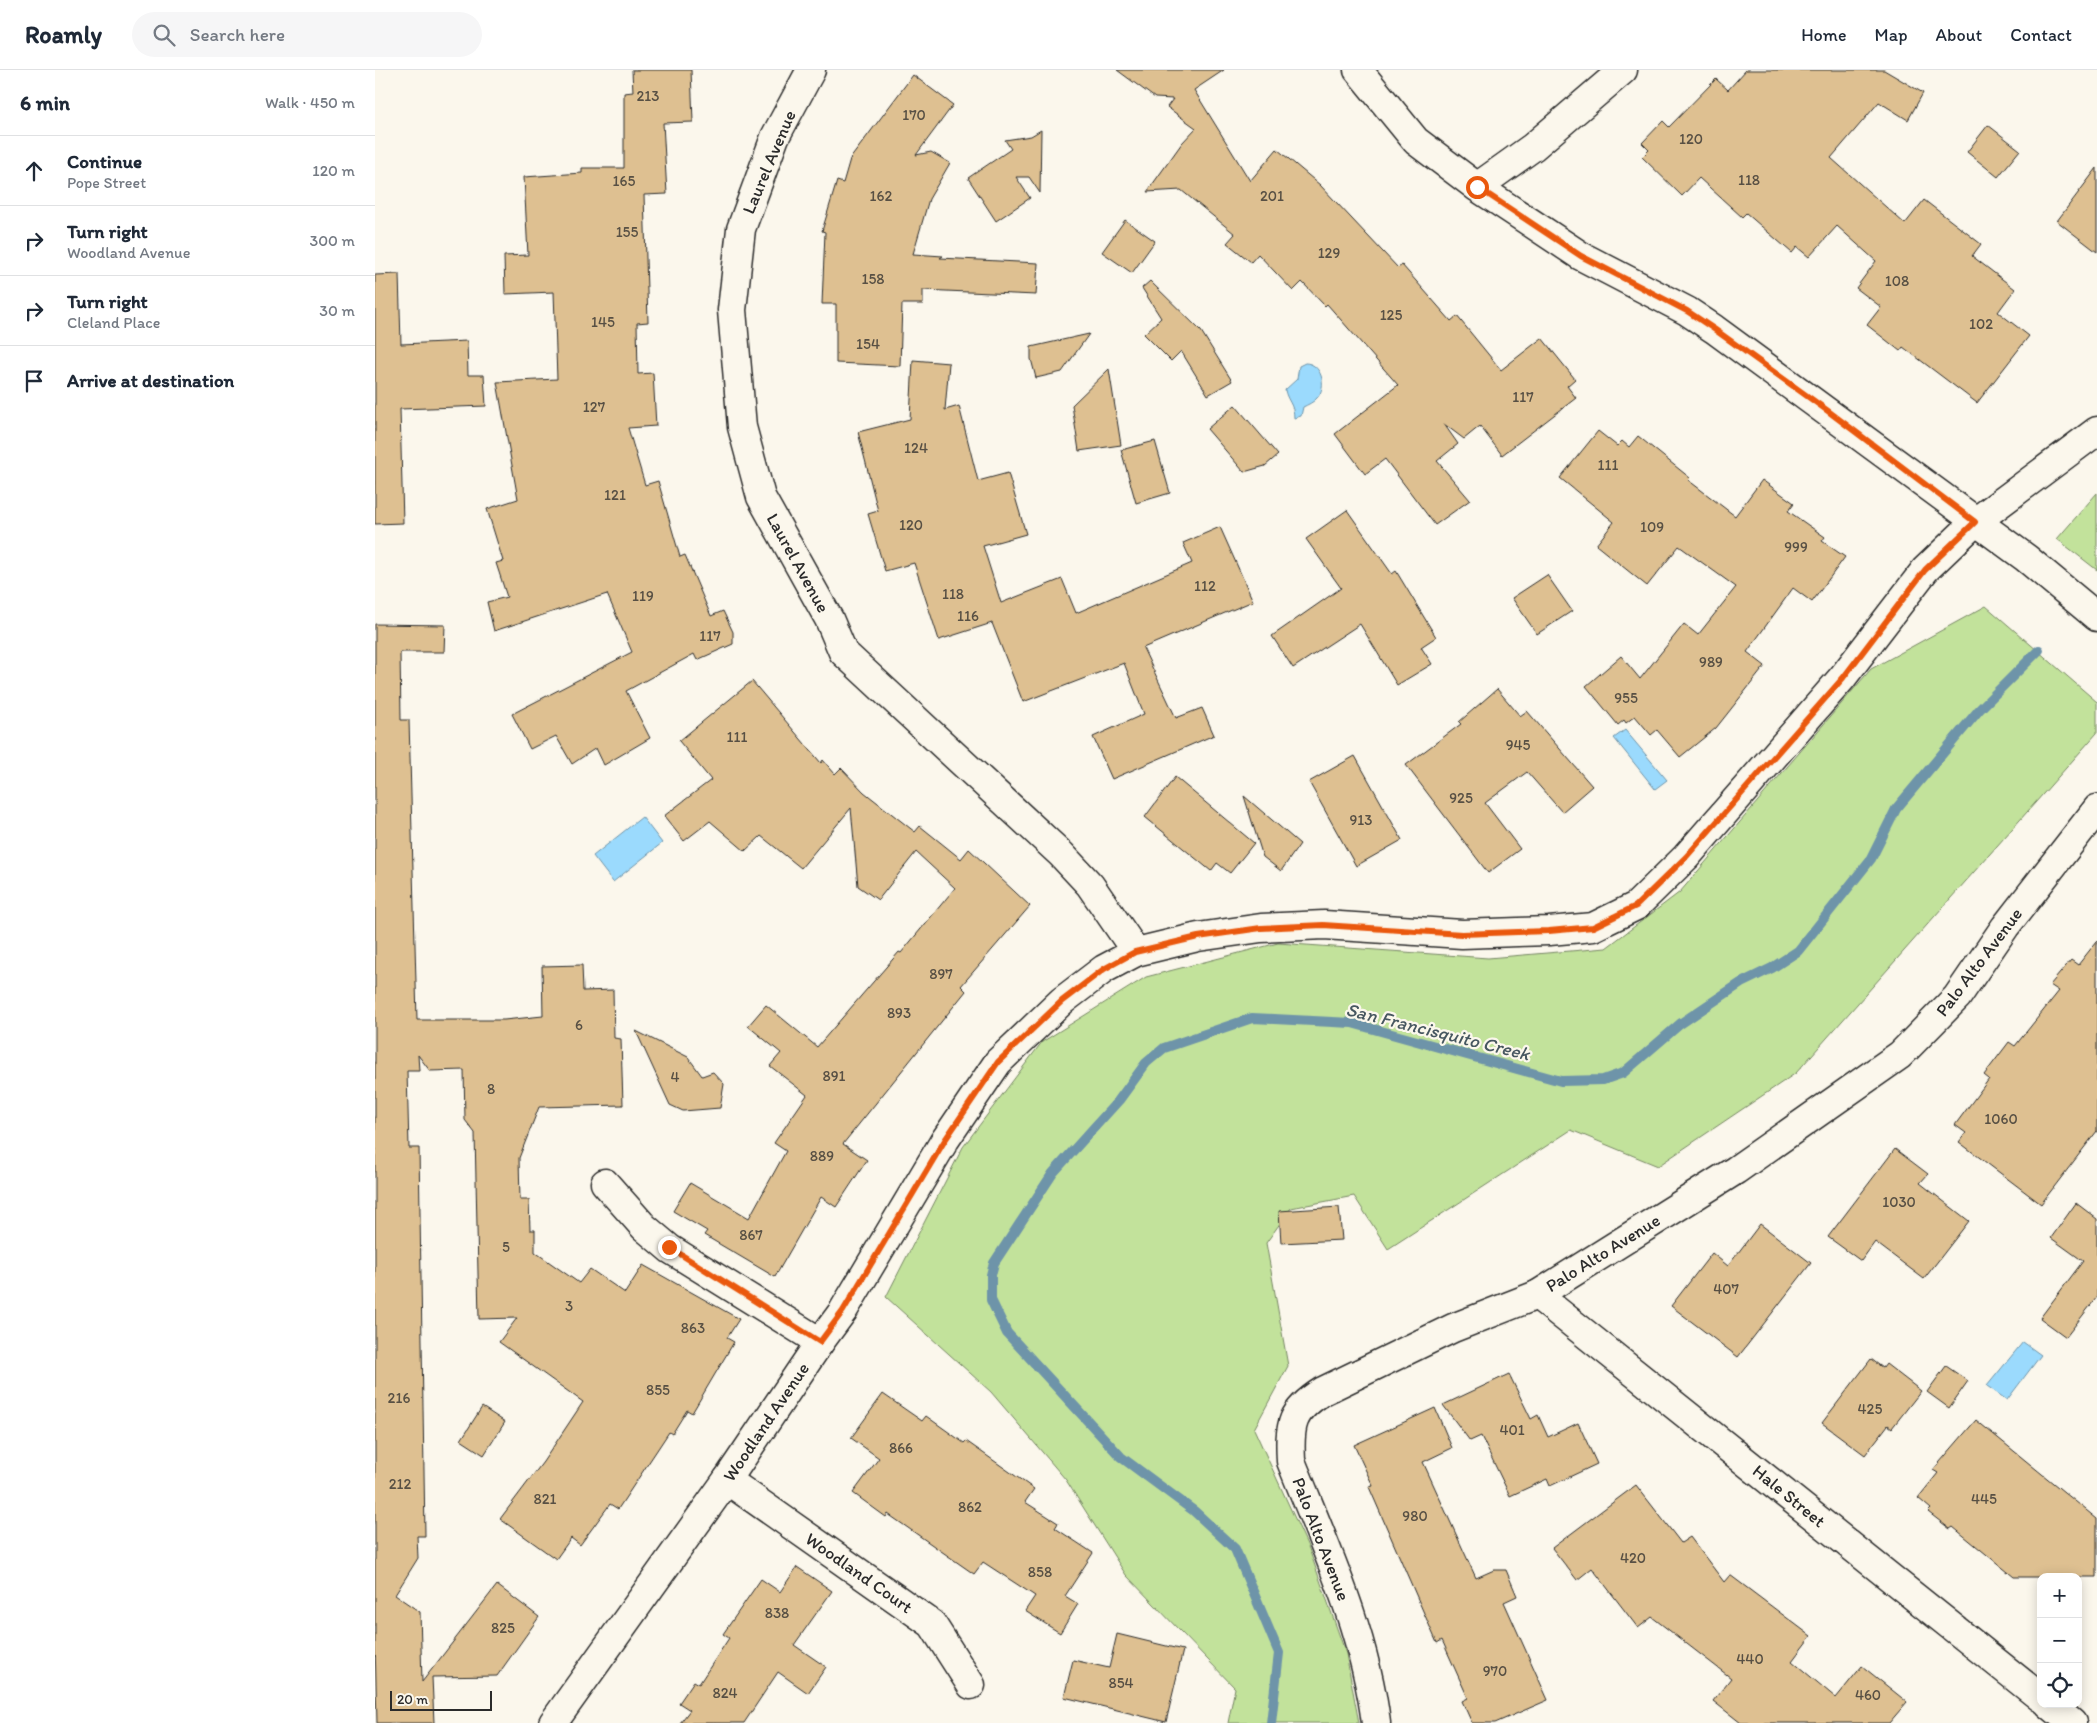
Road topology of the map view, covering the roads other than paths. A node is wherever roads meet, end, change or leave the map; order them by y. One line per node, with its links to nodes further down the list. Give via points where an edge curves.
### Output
1 (811, 70): 9 (street, Laurel Avenue, via 775,137 741,229 732,310 742,428 761,497 829,619 843,652 1061,854 1091,885)
2 (1358, 70): 4 (street, via 1416,141)
3 (1623, 70): 4 (street, via 1533,147)
4 (1477, 187): 6 (street, via 1581,256 1687,311 1714,329)
5 (2097, 431): 6 (street, Woodland Avenue)
6 (1975, 522): 7 (street, via 2026,558); 9 (street, Woodland Avenue, via 1925,570 1843,678 1686,857 1636,906 1593,927 1462,934 1323,925 1198,937)
7 (2097, 617)
8 (2097, 809): 11 (street, Palo Alto Avenue, via 2005,927 1957,997 1900,1055 1736,1170)
9 (1135, 952): 12 (street, Woodland Avenue, via 1104,969 1062,1001 998,1062 945,1140 848,1303)
10 (605, 1183): 12 (street, via 644,1227 670,1248)
11 (1537, 1295): 15 (street, Hale Street); 18 (street, Palo Alto Avenue, via 1453,1328 1323,1391 1304,1403 1293,1421 1291,1461 1339,1580 1371,1686)
12 (820, 1342): 13 (street, Woodland Avenue)
13 (727, 1480): 14 (street, Woodland Court, via 932,1624); 17 (street, Woodland Avenue)
14 (971, 1685)
15 (2037, 1695)
16 (2054, 1708): 19 (street)
17 (553, 1723)
18 (1376, 1723)
19 (2072, 1723)

